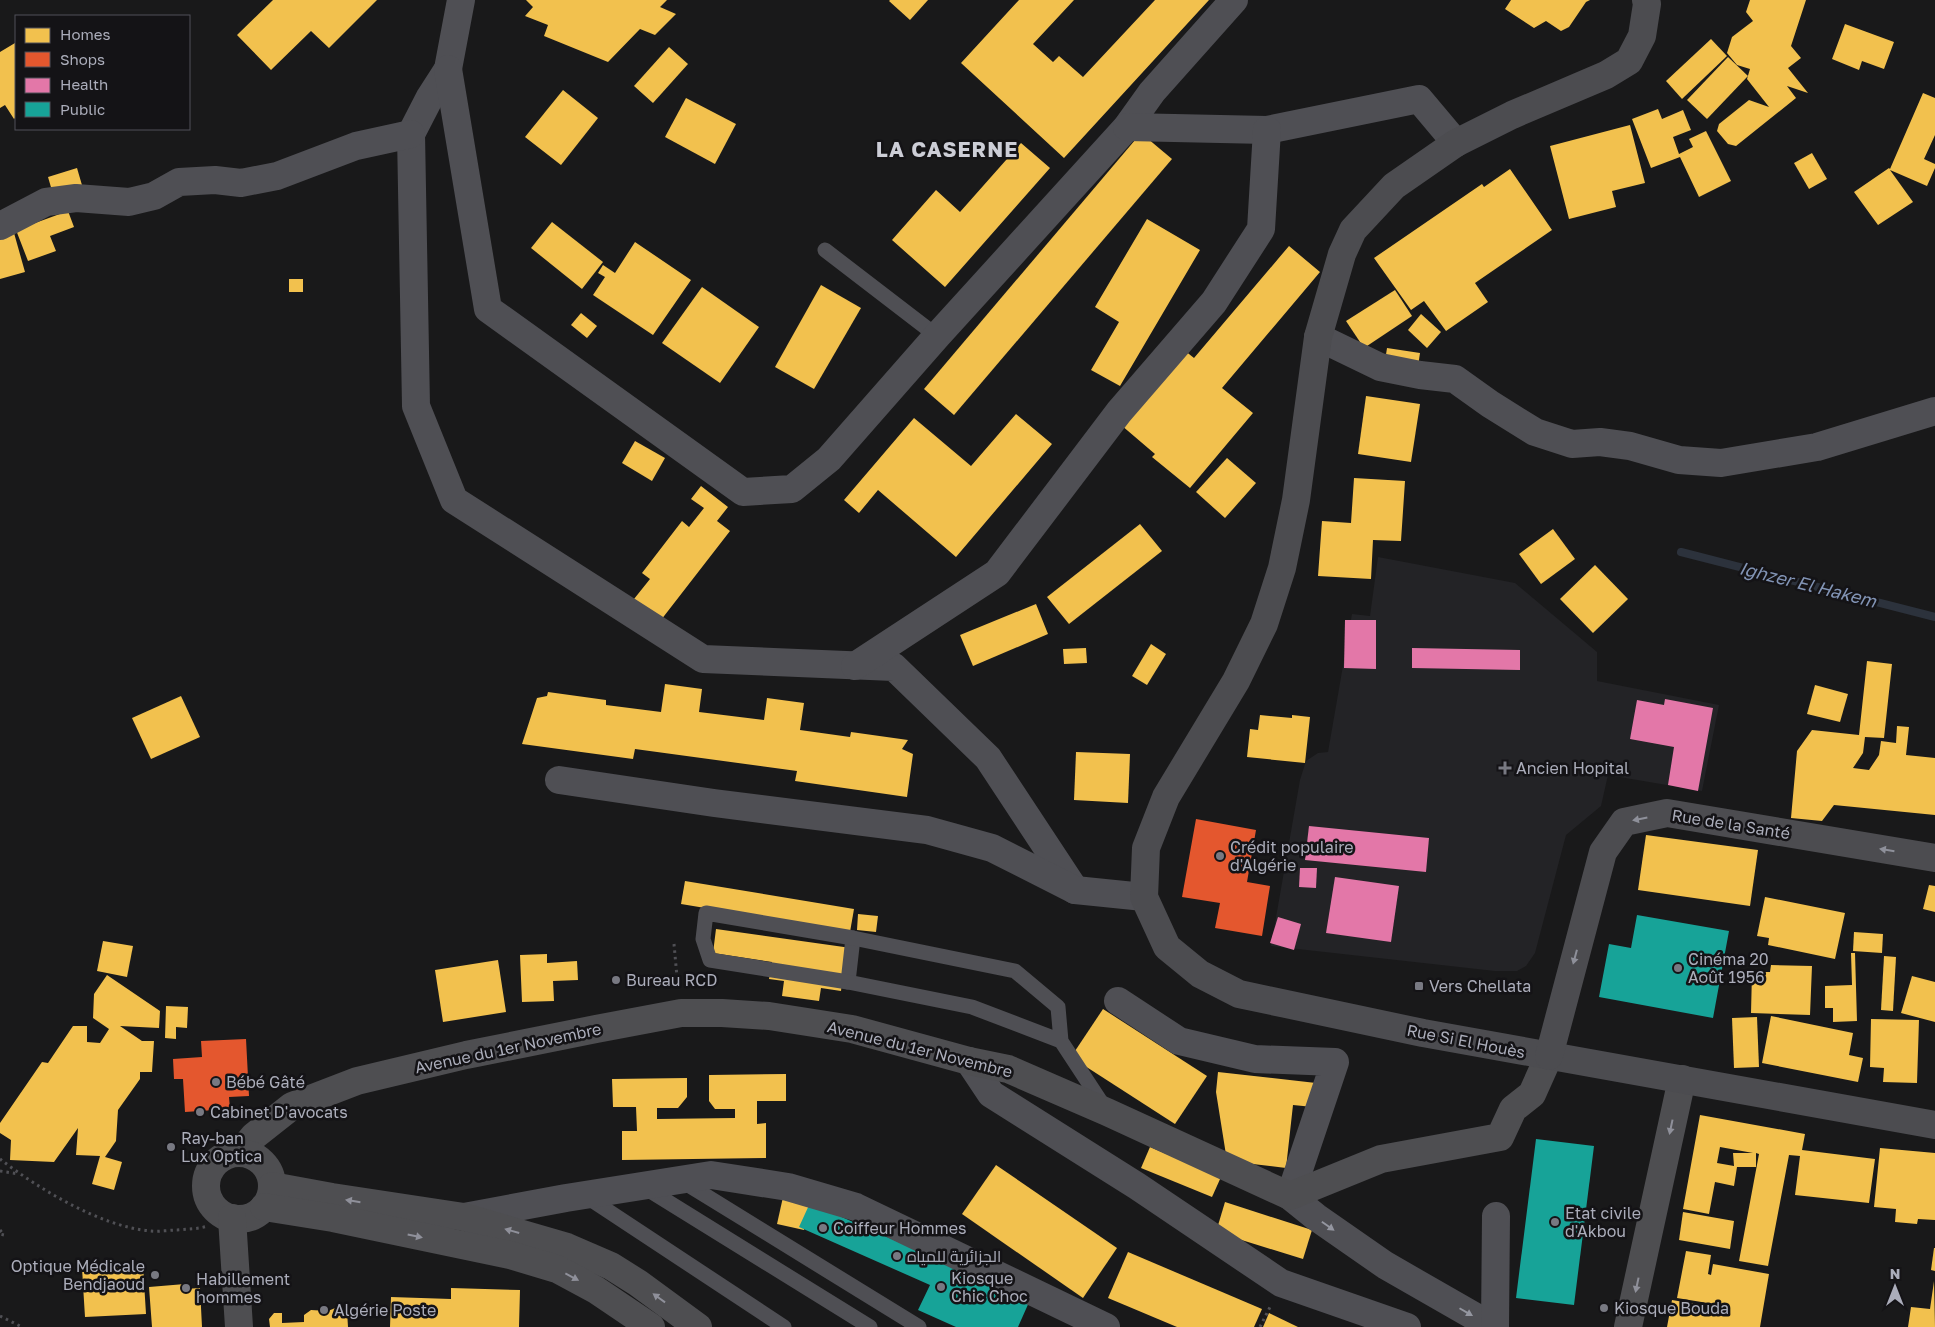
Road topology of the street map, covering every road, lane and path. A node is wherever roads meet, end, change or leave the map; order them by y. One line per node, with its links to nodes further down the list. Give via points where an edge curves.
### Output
1 (461, 0): 4 (street)
2 (1234, 0): 5 (street, via 1152,92)
3 (1646, 0): 8 (main road, Rue Si El Houès, via 1642,36 1629,61 1606,75)
4 (448, 69): 7 (street); 11 (street, via 488,309 743,492 792,489 829,459)
5 (1127, 127): 6 (street); 11 (street)
6 (1267, 130): 8 (street, via 1419,98); 14 (street, via 1261,229 1214,302 1119,412 997,573)
7 (412, 134): 9 (street, via 356,146 277,176 241,183 215,180 179,182 154,196 128,202 76,198 46,202); 14 (street, via 416,406 454,500 703,659)
8 (1456, 143): 12 (main road, Rue Si El Houès, via 1394,186 1353,230 1342,254)
9 (0, 226)
10 (825, 250): 11 (lane)
11 (937, 336)
12 (1318, 337): 13 (street, via 1380,367 1455,379 1535,432 1572,444 1600,442 1630,446 1679,460 1720,463 1816,447); 18 (main road, Rue Si El Houès, via 1296,500 1282,568 1264,624 1236,681 1166,797 1146,848)
13 (1935, 410)
14 (856, 666): 17 (street, via 894,667 988,758)
15 (559, 780): 17 (street, via 927,830 992,848)
16 (1935, 858): 25 (main road, Rue de la Santé, one-way to 25, via 1667,813 1624,822 1603,852)
17 (1075, 890): 18 (street)
18 (1144, 897): 25 (main road, Rue Si El Houès, via 1167,947 1200,974 1239,994)
19 (853, 938): 21 (lane); 21 (lane, via 706,913 703,939 710,960); 24 (lane, via 1015,971 1058,1007)
20 (674, 944): 23 (path)
21 (848, 982): 24 (lane, via 972,1007)
22 (1118, 1002): 38 (street, via 1179,1042 1255,1059 1336,1062)
23 (681, 1013): 26 (street, Avenue du 1er Novembre, via 769,1016 852,1029); 30 (street, Avenue du 1er Novembre, via 466,1055 357,1081 292,1106 254,1136)
24 (1061, 1041): 28 (lane)
25 (1549, 1056): 27 (main road, Rue Si El Houès); 38 (street, via 1532,1094 1513,1110 1500,1137 1381,1159)
26 (969, 1061): 28 (street, Avenue du 1er Novembre, via 1008,1069); 53 (street, via 990,1094 1281,1282)
27 (1682, 1079): 29 (main road, Rue Si El Houès); 55 (street, one-way to 55)
28 (1107, 1112): 38 (street, Avenue du 1er Novembre)
29 (1935, 1125)
30 (240, 1153): 37 (street, via 251,1155 268,1169 272,1180); 40 (street, via 220,1159 212,1167 206,1187 214,1207)
31 (0, 1159): 33 (path)
32 (0, 1171): 33 (path)
33 (19, 1174): 40 (path, via 79,1209 112,1223 151,1231 200,1229)
34 (681, 1180): 35 (street); 51 (lane); 52 (street, via 711,1175 788,1187 856,1207)
35 (642, 1186): 36 (street); 50 (lane)
36 (584, 1195): 41 (street); 49 (lane)
37 (268, 1196): 40 (street, via 253,1216); 41 (street, one-way to 37, via 332,1198); 47 (street, one-way to 47, via 333,1218 520,1258 557,1269 596,1290)
38 (1290, 1196): 54 (street, one-way to 54, via 1385,1266)
39 (1496, 1216): 54 (street)
40 (232, 1218): 46 (street)
41 (464, 1218): 48 (street, one-way to 41, via 610,1266 568,1247)
42 (0, 1230): 43 (path, via 4,1235)
43 (0, 1234)
44 (0, 1316): 45 (path)
45 (22, 1327)
46 (239, 1327)
47 (651, 1327)
48 (698, 1327)
49 (784, 1327)
50 (870, 1327)
51 (919, 1327)
52 (1106, 1327)
53 (1407, 1327)
54 (1494, 1327)
55 (1628, 1327)

